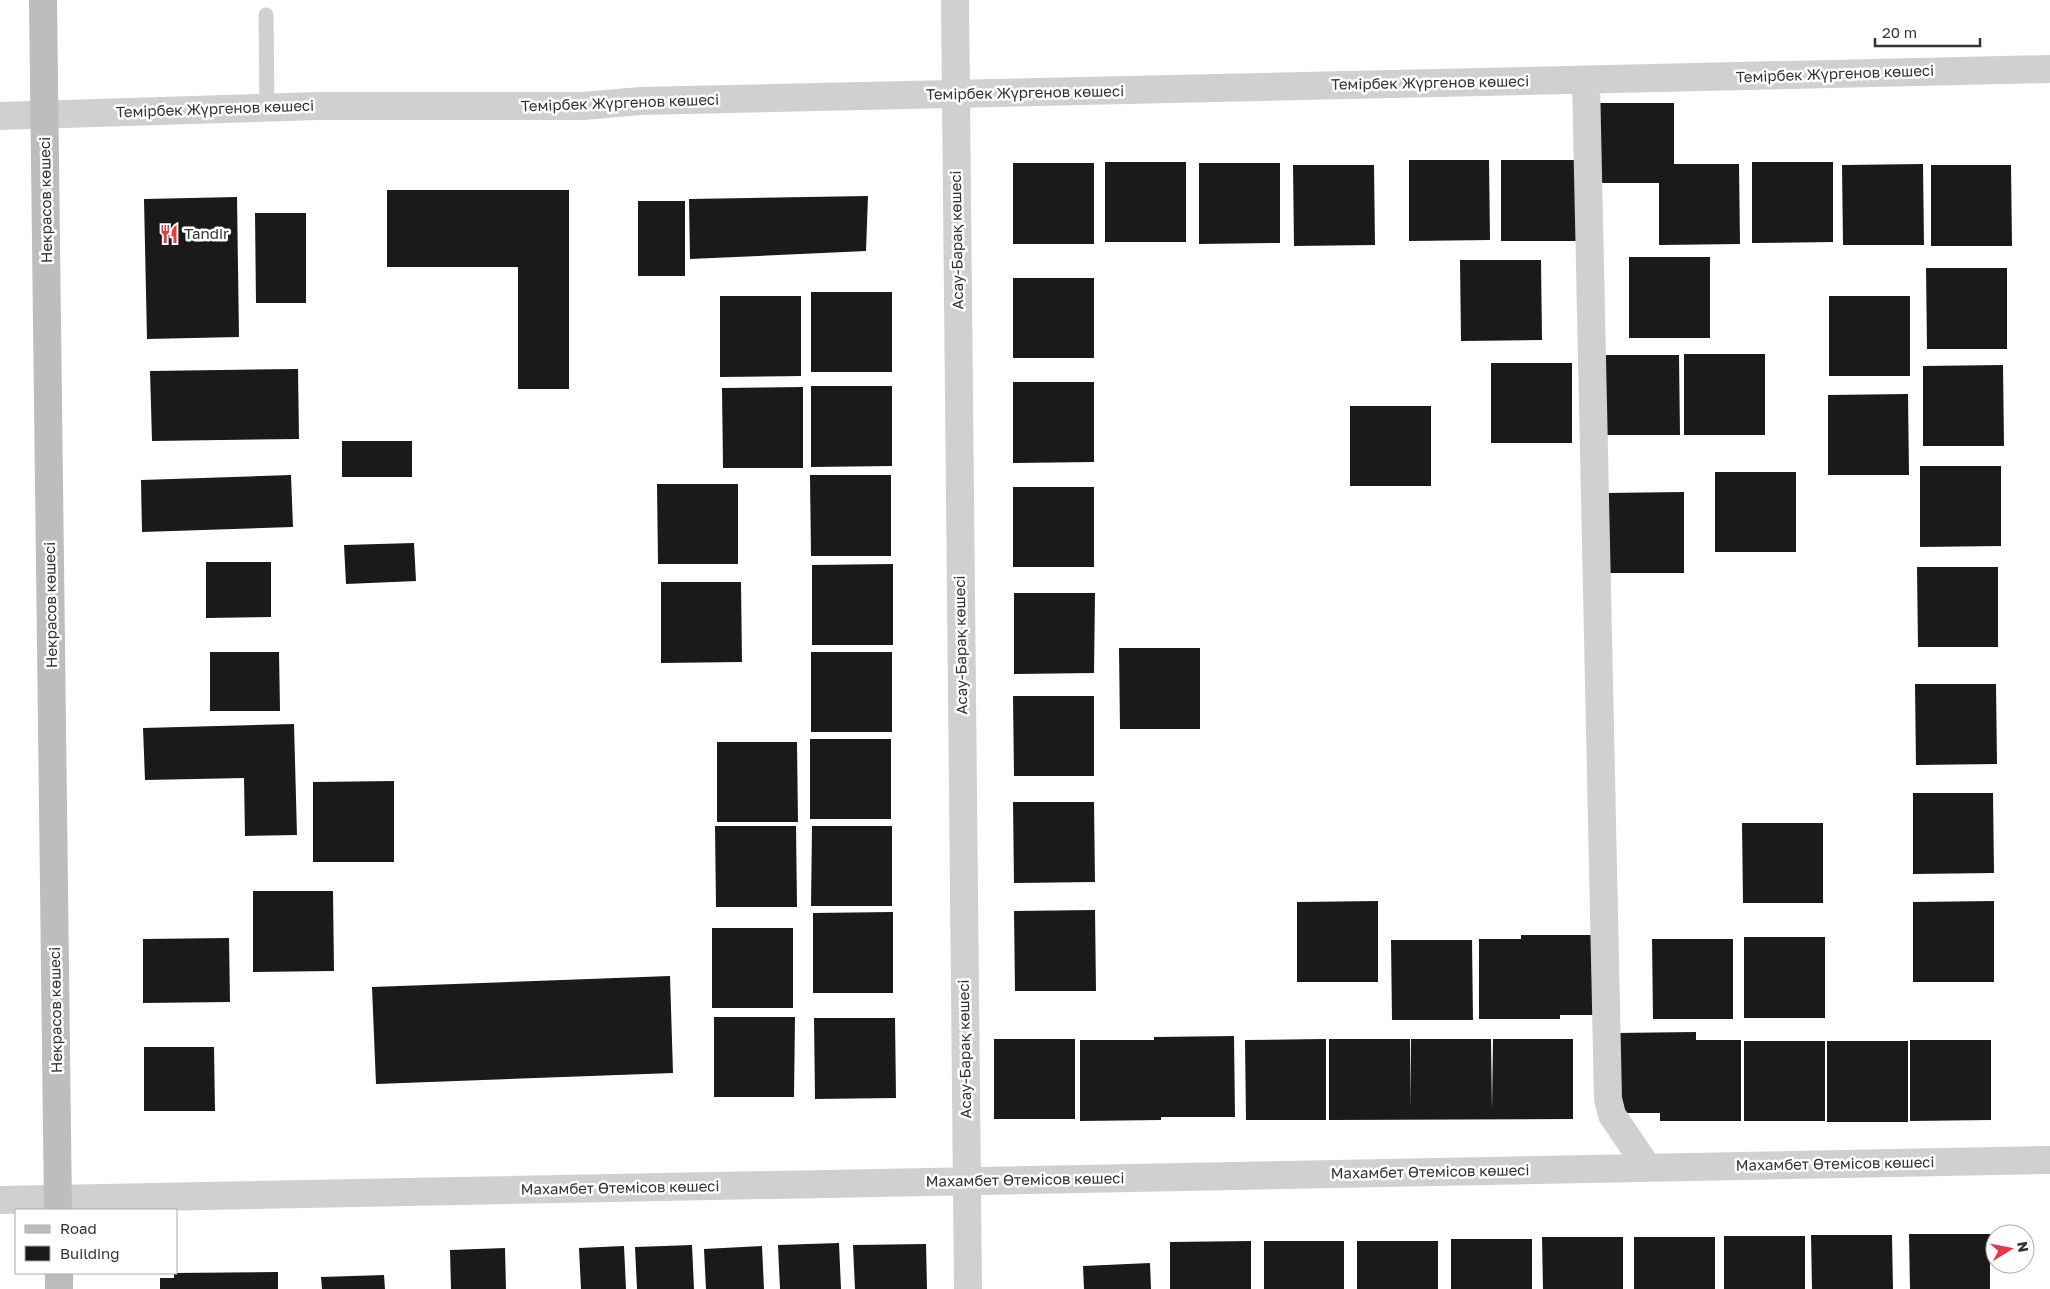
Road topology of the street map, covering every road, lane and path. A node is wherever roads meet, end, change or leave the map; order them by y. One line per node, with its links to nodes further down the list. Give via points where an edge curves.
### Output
1 (43, 0): 8 (main road, Некрасов көшесі)
2 (955, 0): 6 (street, Асау-Барақ көшесі)
3 (266, 14): 7 (lane)
4 (2050, 69): 5 (street, Темірбек Жүргенов көшесі)
5 (1586, 81): 6 (street, Темірбек Жүргенов көшесі); 11 (street, via 1608,1099 1612,1115)
6 (956, 94): 7 (street, Темірбек Жүргенов көшесі, via 640,101 583,106); 12 (street, Асау-Барақ көшесі)
7 (267, 108): 8 (street, Темірбек Жүргенов көшесі)
8 (45, 115): 9 (street, Темірбек Жүргенов көшесі); 14 (main road, Некрасов көшесі)
9 (0, 116)
10 (2050, 1160): 11 (street, Махамбет Өтемісов көшесі)
11 (1648, 1168): 12 (street, Махамбет Өтемісов көшесі)
12 (966, 1181): 14 (street, Махамбет Өтемісов көшесі); 17 (street, Асау-Барақ көшесі)
13 (0, 1200): 14 (street, Махамбет Өтемісов көшесі)
14 (58, 1205)
15 (59, 1274): 16 (main road)
16 (60, 1289)
17 (968, 1289)

